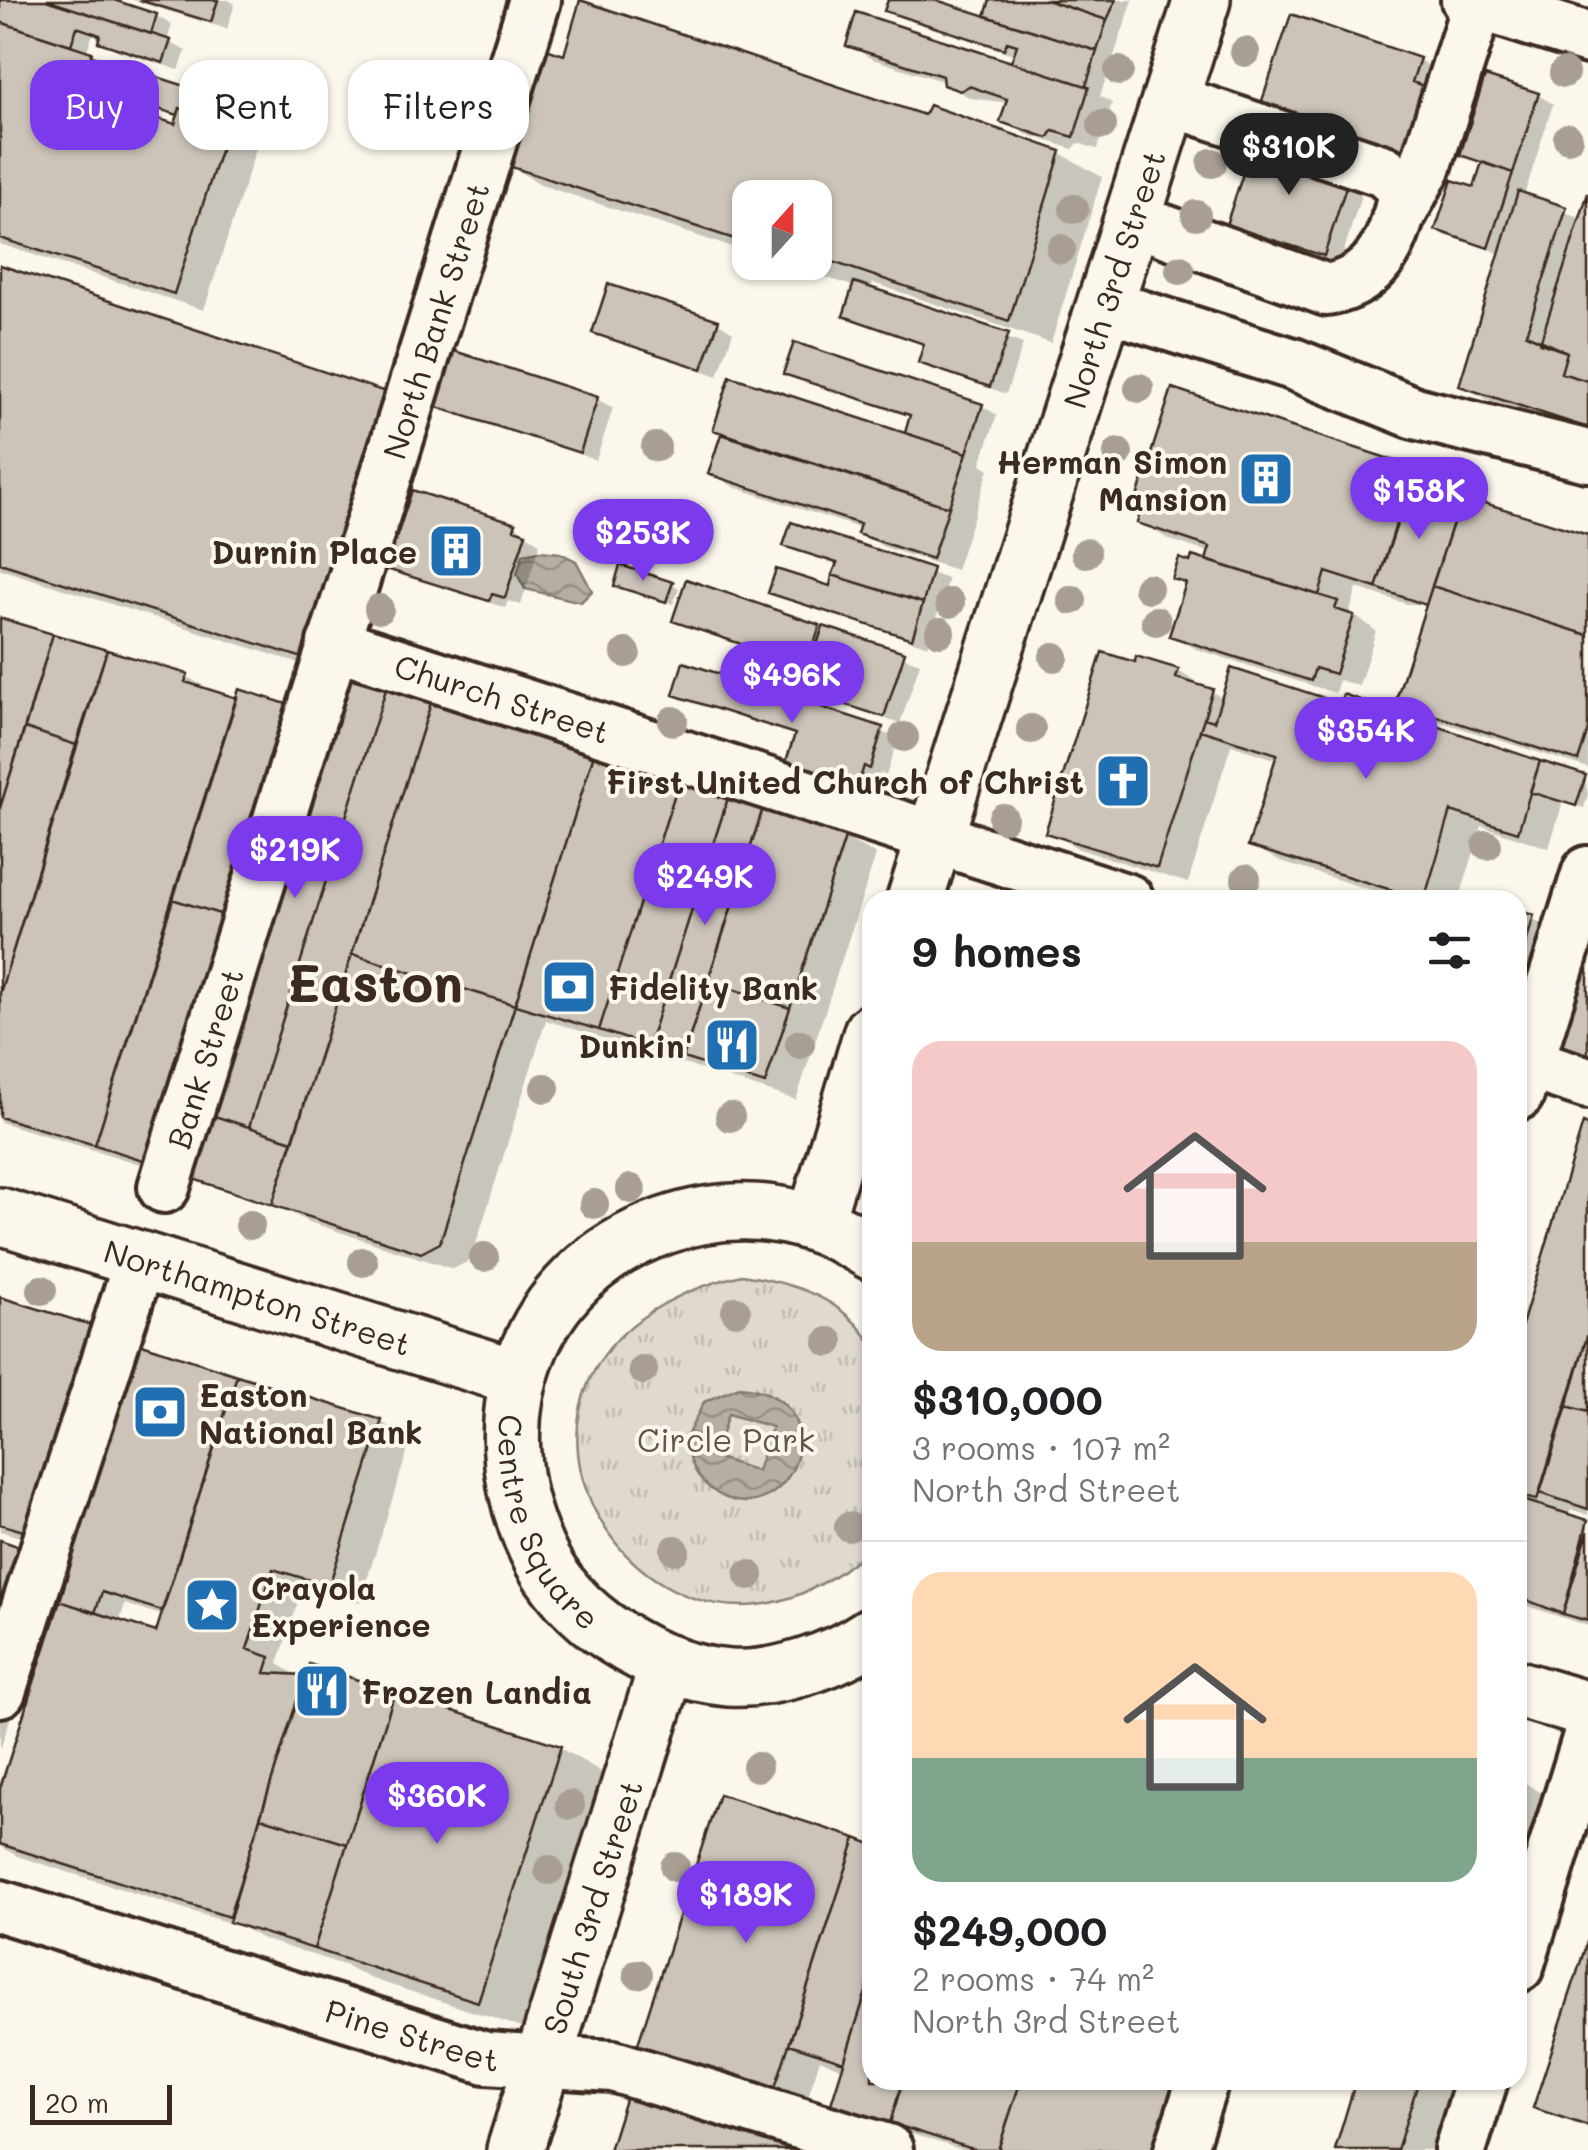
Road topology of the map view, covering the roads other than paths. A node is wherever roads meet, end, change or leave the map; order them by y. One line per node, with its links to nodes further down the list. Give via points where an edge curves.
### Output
1 (535, 0): 10 (street, North Bank Street)
2 (1202, 0): 5 (main road, North 3rd Street)
3 (1472, 2): 4 (street); 7 (street, via 1425,168)
4 (1588, 38)
5 (1170, 100): 6 (main road, North 3rd Street); 7 (street, via 1384,170 1404,189)
6 (1132, 219): 7 (street, via 1327,290 1354,285 1372,272); 8 (main road, North 3rd Street)
7 (1395, 225)
8 (1105, 306): 9 (street, via 1293,364 1416,413); 11 (main road, North 3rd Street)
9 (1588, 456)
10 (333, 643): 11 (street, Church Street); 19 (street, Bank Street)
11 (935, 838): 13 (main road, North 3rd Street); 14 (street, Church Street)
12 (1588, 872): 15 (street)
13 (918, 890)
14 (1097, 890)
15 (1527, 1048)
16 (1527, 1055): 18 (street)
17 (862, 1065): 21 (main road)
18 (1588, 1082)
19 (164, 1187)
20 (0, 1216): 23 (main road, Northampton Street)
21 (815, 1222): 22 (main road, Centre Square); 24 (main road, Centre Square, via 753,1209 698,1214 636,1236 579,1277 541,1319)
22 (862, 1247)
23 (140, 1260): 24 (main road, Northampton Street); 28 (street)
24 (516, 1377): 26 (main road, Centre Square, via 511,1433 536,1550 574,1602 616,1638)
25 (862, 1642): 26 (main road, Centre Square, via 776,1673 729,1678)
26 (668, 1663): 33 (main road, South 3rd Street)
27 (1527, 1691): 29 (main road)
28 (0, 1692)
29 (1588, 1710)
30 (1588, 1739): 32 (street)
31 (0, 1906): 33 (street, Pine Street, via 486,2058)
32 (1527, 1937)
33 (542, 2062): 36 (main road, South 3rd Street); 37 (street, Pine Street, via 613,2066)
34 (1200, 2090): 38 (street)
35 (1479, 2090): 39 (street)
36 (515, 2150)
37 (887, 2150)
38 (1180, 2150)
39 (1460, 2150)

